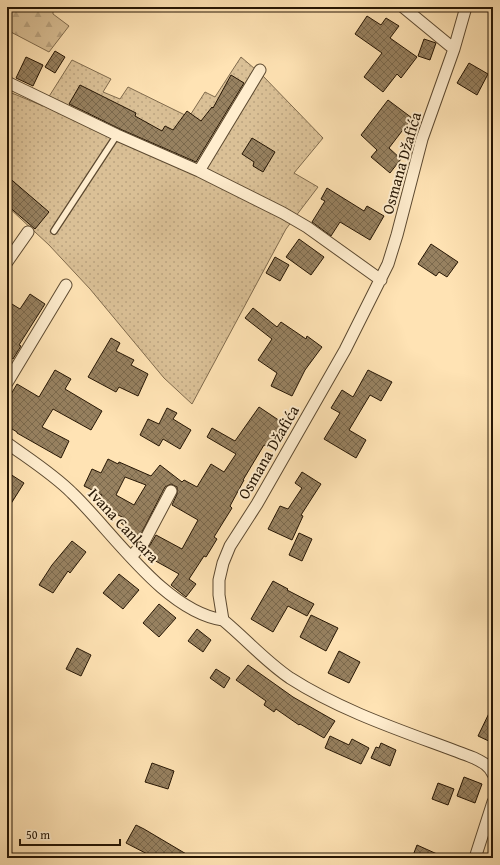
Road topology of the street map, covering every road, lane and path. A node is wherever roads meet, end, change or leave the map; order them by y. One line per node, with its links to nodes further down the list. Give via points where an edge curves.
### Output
1 (402, 7): 3 (street)
2 (466, 7): 3 (street, Osmana Džafića)
3 (454, 49): 11 (street, Osmana Džafića, via 422,139 397,235)
4 (260, 70): 7 (street)
5 (7, 82): 6 (street)
6 (117, 135): 7 (street); 8 (lane)
7 (199, 171): 11 (street, via 307,227)
8 (54, 230)
9 (28, 232): 10 (street)
10 (7, 262)
11 (381, 280): 17 (street, Osmana Džafića, via 345,350 257,504 230,546 219,580)
12 (66, 286): 13 (street)
13 (7, 383)
14 (7, 443): 16 (street, Ivana Cankara, via 71,491)
15 (171, 491): 16 (street, via 144,542)
16 (131, 557): 17 (street, Ivana Cankara, via 175,598 195,612 212,619)
17 (223, 620): 18 (street, via 262,657 290,678 338,705 474,758 486,764)
18 (493, 774)
19 (493, 802): 20 (street)
20 (475, 858)

